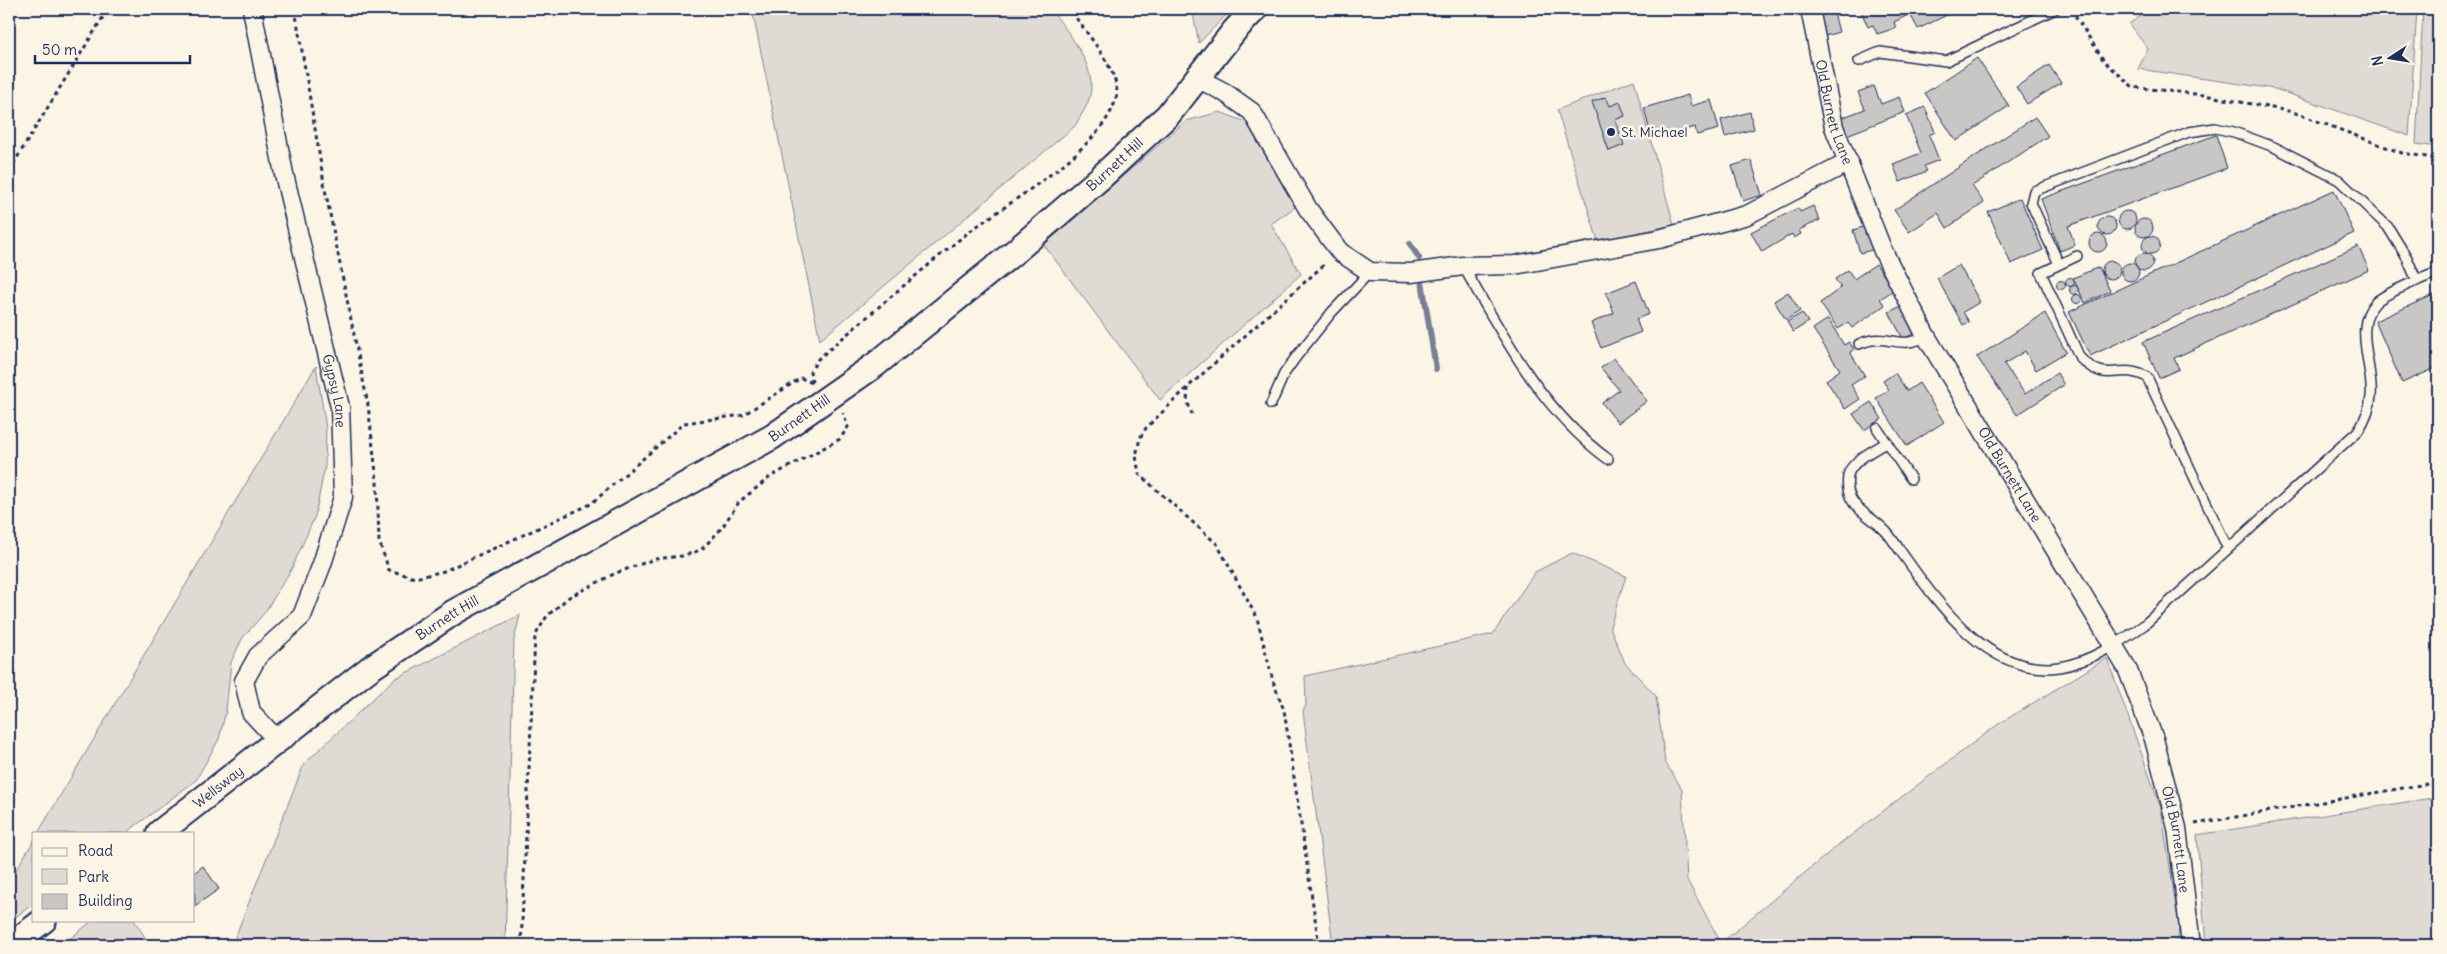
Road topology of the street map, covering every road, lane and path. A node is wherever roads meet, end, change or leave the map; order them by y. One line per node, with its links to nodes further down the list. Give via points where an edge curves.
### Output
1 (108, 9): 13 (path)
2 (252, 9): 33 (street, Gypsy Lane, via 284,174 340,406 343,497 322,564 302,616 258,656 244,681 251,712)
3 (294, 9): 4 (path, via 325,189 368,405 380,541 389,570 414,578 444,571 591,504 684,423 743,415 801,378 812,383 810,372 818,359 961,238 1075,154 1103,125 1117,97 1115,78)
4 (1070, 9)
5 (1255, 9): 10 (main road, Burnett Hill)
6 (1810, 9): 12 (street, Old Burnett Lane, via 1834,127)
7 (2055, 9): 9 (lane, via 1946,61 1880,52)
8 (2071, 9): 11 (path, via 2104,61 2134,86 2293,112 2402,153)
9 (1859, 61)
10 (1197, 78): 14 (street, via 1252,112 1308,210); 24 (main road, Burnett Hill, via 1168,115 1099,179 875,365)
11 (2438, 159)
12 (1849, 162): 17 (street, via 1747,215 1659,239 1514,265); 21 (street, Old Burnett Lane, via 1883,251)
13 (9, 171)
14 (1340, 252): 18 (street); 23 (path)
15 (2077, 256): 16 (lane)
16 (2059, 264): 20 (lane, via 2031,203 2034,191 2189,132 2214,128 2274,147 2339,180 2388,227 2407,258); 31 (lane, via 2041,273 2080,358 2100,373 2138,372 2147,377)
17 (1463, 266): 18 (street, via 1411,273); 29 (lane, via 1509,347 1561,416 1584,441)
18 (1370, 272): 25 (lane, via 1296,357 1284,374)
19 (2438, 272): 20 (lane)
20 (2416, 281): 31 (lane, via 2376,302 2366,318 2364,335 2372,395 2368,415 2358,432)
21 (1926, 336): 22 (lane, via 1903,344 1878,338); 32 (street, Old Burnett Lane)
22 (1859, 344)
23 (1188, 387): 26 (path); 40 (path, via 1140,438 1136,456 1139,474 1217,544 1257,618 1284,710)
24 (829, 398): 33 (main road, Burnett Hill, via 772,437 703,477 454,612 369,669); 39 (path, via 842,412 848,427 840,439 770,477 739,502 701,550 682,556 655,558 577,593 547,616 535,636)
25 (1271, 404)
26 (1192, 414)
27 (1877, 428): 28 (lane)
28 (1887, 442): 30 (lane); 32 (lane, via 1855,463 1847,475 1850,496 1858,511 1884,529 1943,609 1976,642 2011,661 2044,667 2060,667)
29 (1608, 459)
30 (1911, 479)
31 (2228, 549): 32 (lane, via 2144,625)
32 (2114, 646): 35 (street, Old Burnett Lane, via 2127,668 2154,739)
33 (278, 741): 36 (main road, Wellsway)
34 (2438, 782): 35 (path)
35 (2177, 828): 41 (street, Old Burnett Lane)
36 (160, 832)
37 (41, 922): 38 (main road)
38 (10, 945)
39 (521, 945)
40 (1319, 945)
41 (2191, 945)

